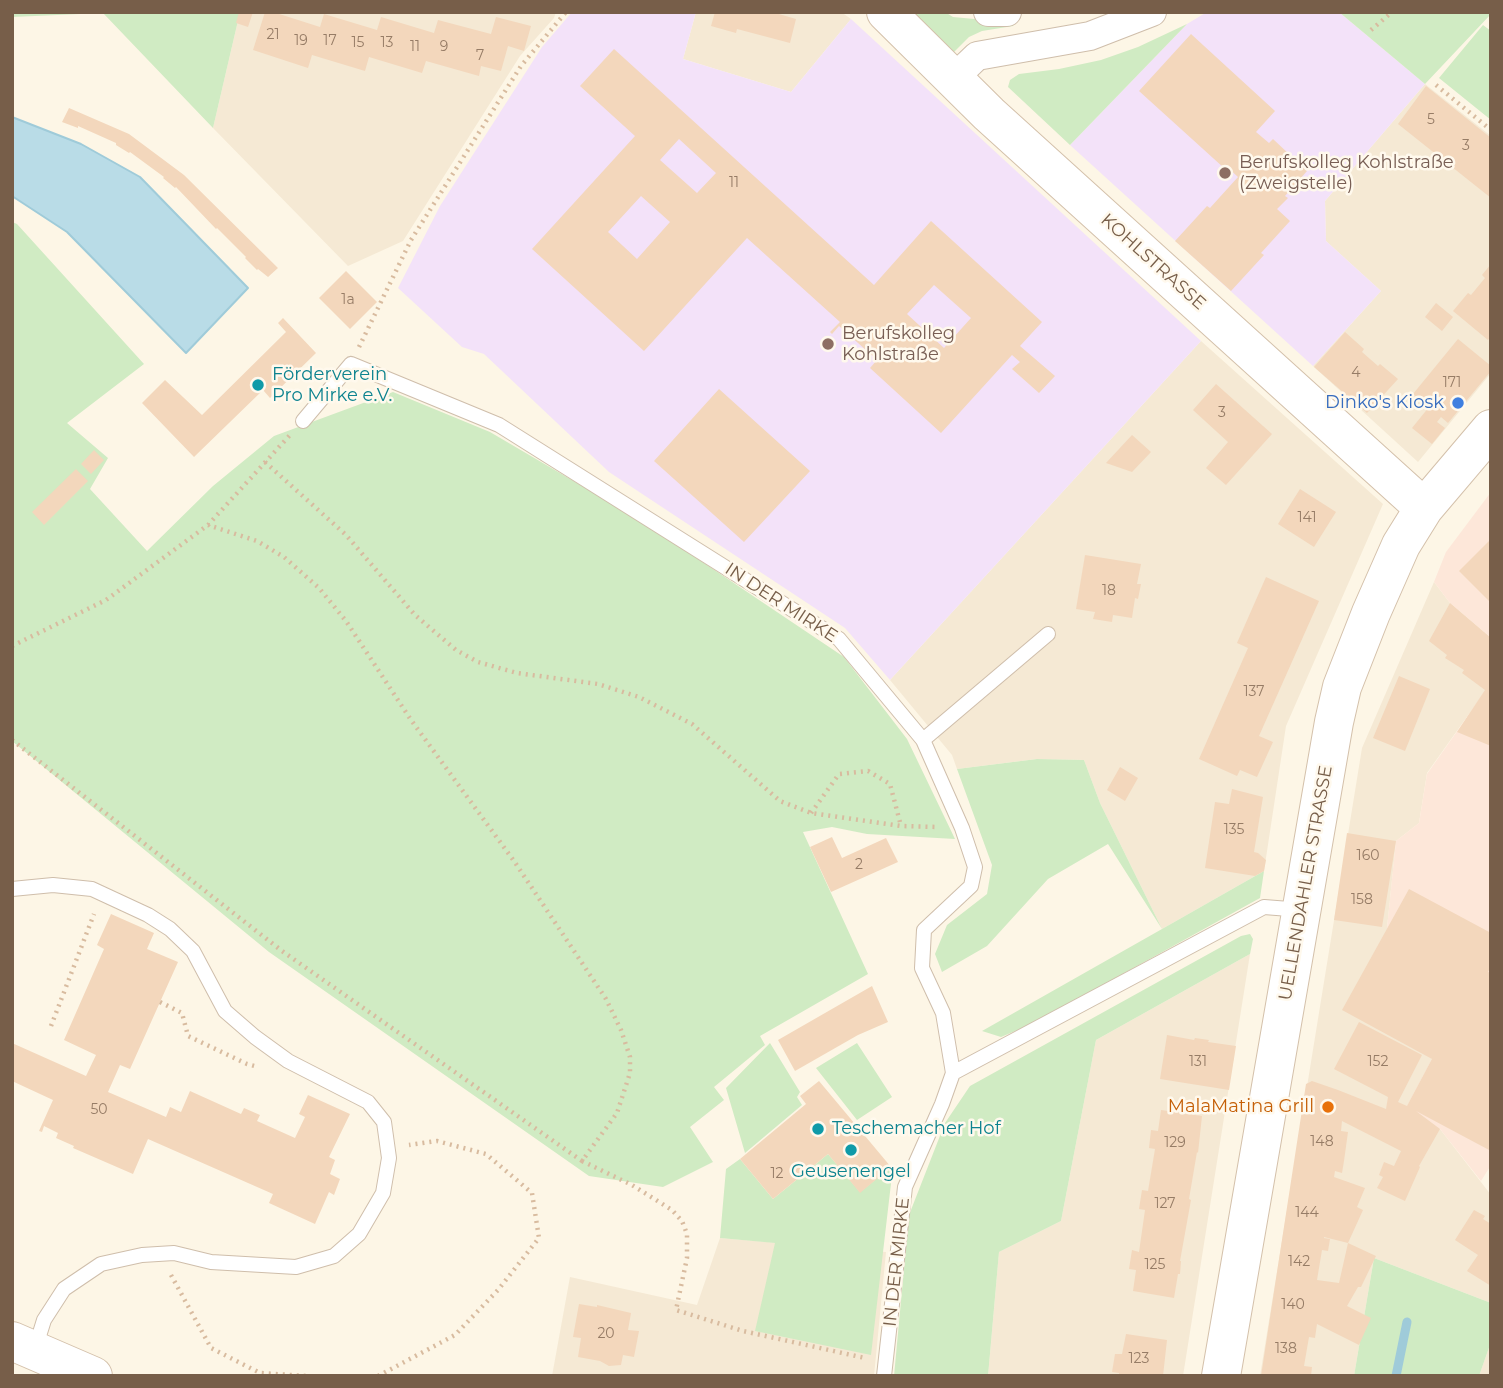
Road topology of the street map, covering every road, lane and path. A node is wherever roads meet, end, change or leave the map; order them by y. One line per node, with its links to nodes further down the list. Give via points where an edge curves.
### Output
1 (566, 12): 11 (path, via 521,66 411,240)
2 (886, 12): 8 (main road, KOHLSTRASSE)
3 (988, 12): 4 (street)
4 (1007, 12)
5 (1392, 12): 7 (path)
6 (1147, 13): 8 (street, via 1090,36 977,56)
7 (1371, 30)
8 (953, 79): 15 (main road, KOHLSTRASSE)
9 (1436, 85): 10 (path)
10 (1491, 130)
11 (351, 364): 12 (lane); 20 (lane, IN DER MIRKE, via 499,425 839,639)
12 (303, 421): 14 (path)
13 (1491, 429): 15 (main road, UELLENDAHLER STRASSE)
14 (265, 462): 16 (path); 21 (path, via 346,536 415,615 456,650 517,673 598,684 639,697 692,724 780,802)
15 (1424, 508): 26 (main road, UELLENDAHLER STRASSE, via 1401,545 1342,687)
16 (208, 525): 18 (path, via 106,600); 32 (path, via 257,541 284,557 326,596 606,999 621,1030 631,1073 617,1113)
17 (1048, 634): 20 (lane)
18 (12, 646)
19 (12, 740): 32 (path, via 282,951)
20 (923, 740): 23 (lane, IN DER MIRKE)
21 (811, 813): 22 (path); 22 (path, via 839,774 868,771 890,783)
22 (901, 826): 23 (path)
23 (962, 828): 30 (lane, IN DER MIRKE, via 975,867 971,886 924,930 922,968 943,1013)
24 (12, 889): 25 (lane, via 53,885)
25 (102, 893): 28 (path); 29 (lane, via 170,929 193,951 225,1011)
26 (1302, 910): 30 (lane, via 1264,907); 39 (main road, UELLENDAHLER STRASSE)
27 (160, 1002): 29 (path, via 182,1013 188,1035 247,1064 265,1069)
28 (51, 1026)
29 (288, 1061): 31 (lane, via 368,1102 384,1122)
30 (953, 1073): 35 (lane, IN DER MIRKE, via 905,1187)
31 (387, 1149): 33 (lane, via 383,1193 359,1234 334,1256 296,1268); 38 (path, via 437,1141 486,1154 532,1193 539,1238 455,1335)
32 (582, 1161): 35 (path, via 632,1185 682,1221 687,1258 676,1311)
33 (159, 1254): 34 (lane, via 101,1264 64,1289); 37 (path, via 211,1348 260,1373)
34 (23, 1346): 36 (main road)
35 (885, 1369)
36 (93, 1376)
37 (306, 1376)
38 (378, 1376)
39 (1221, 1376)

